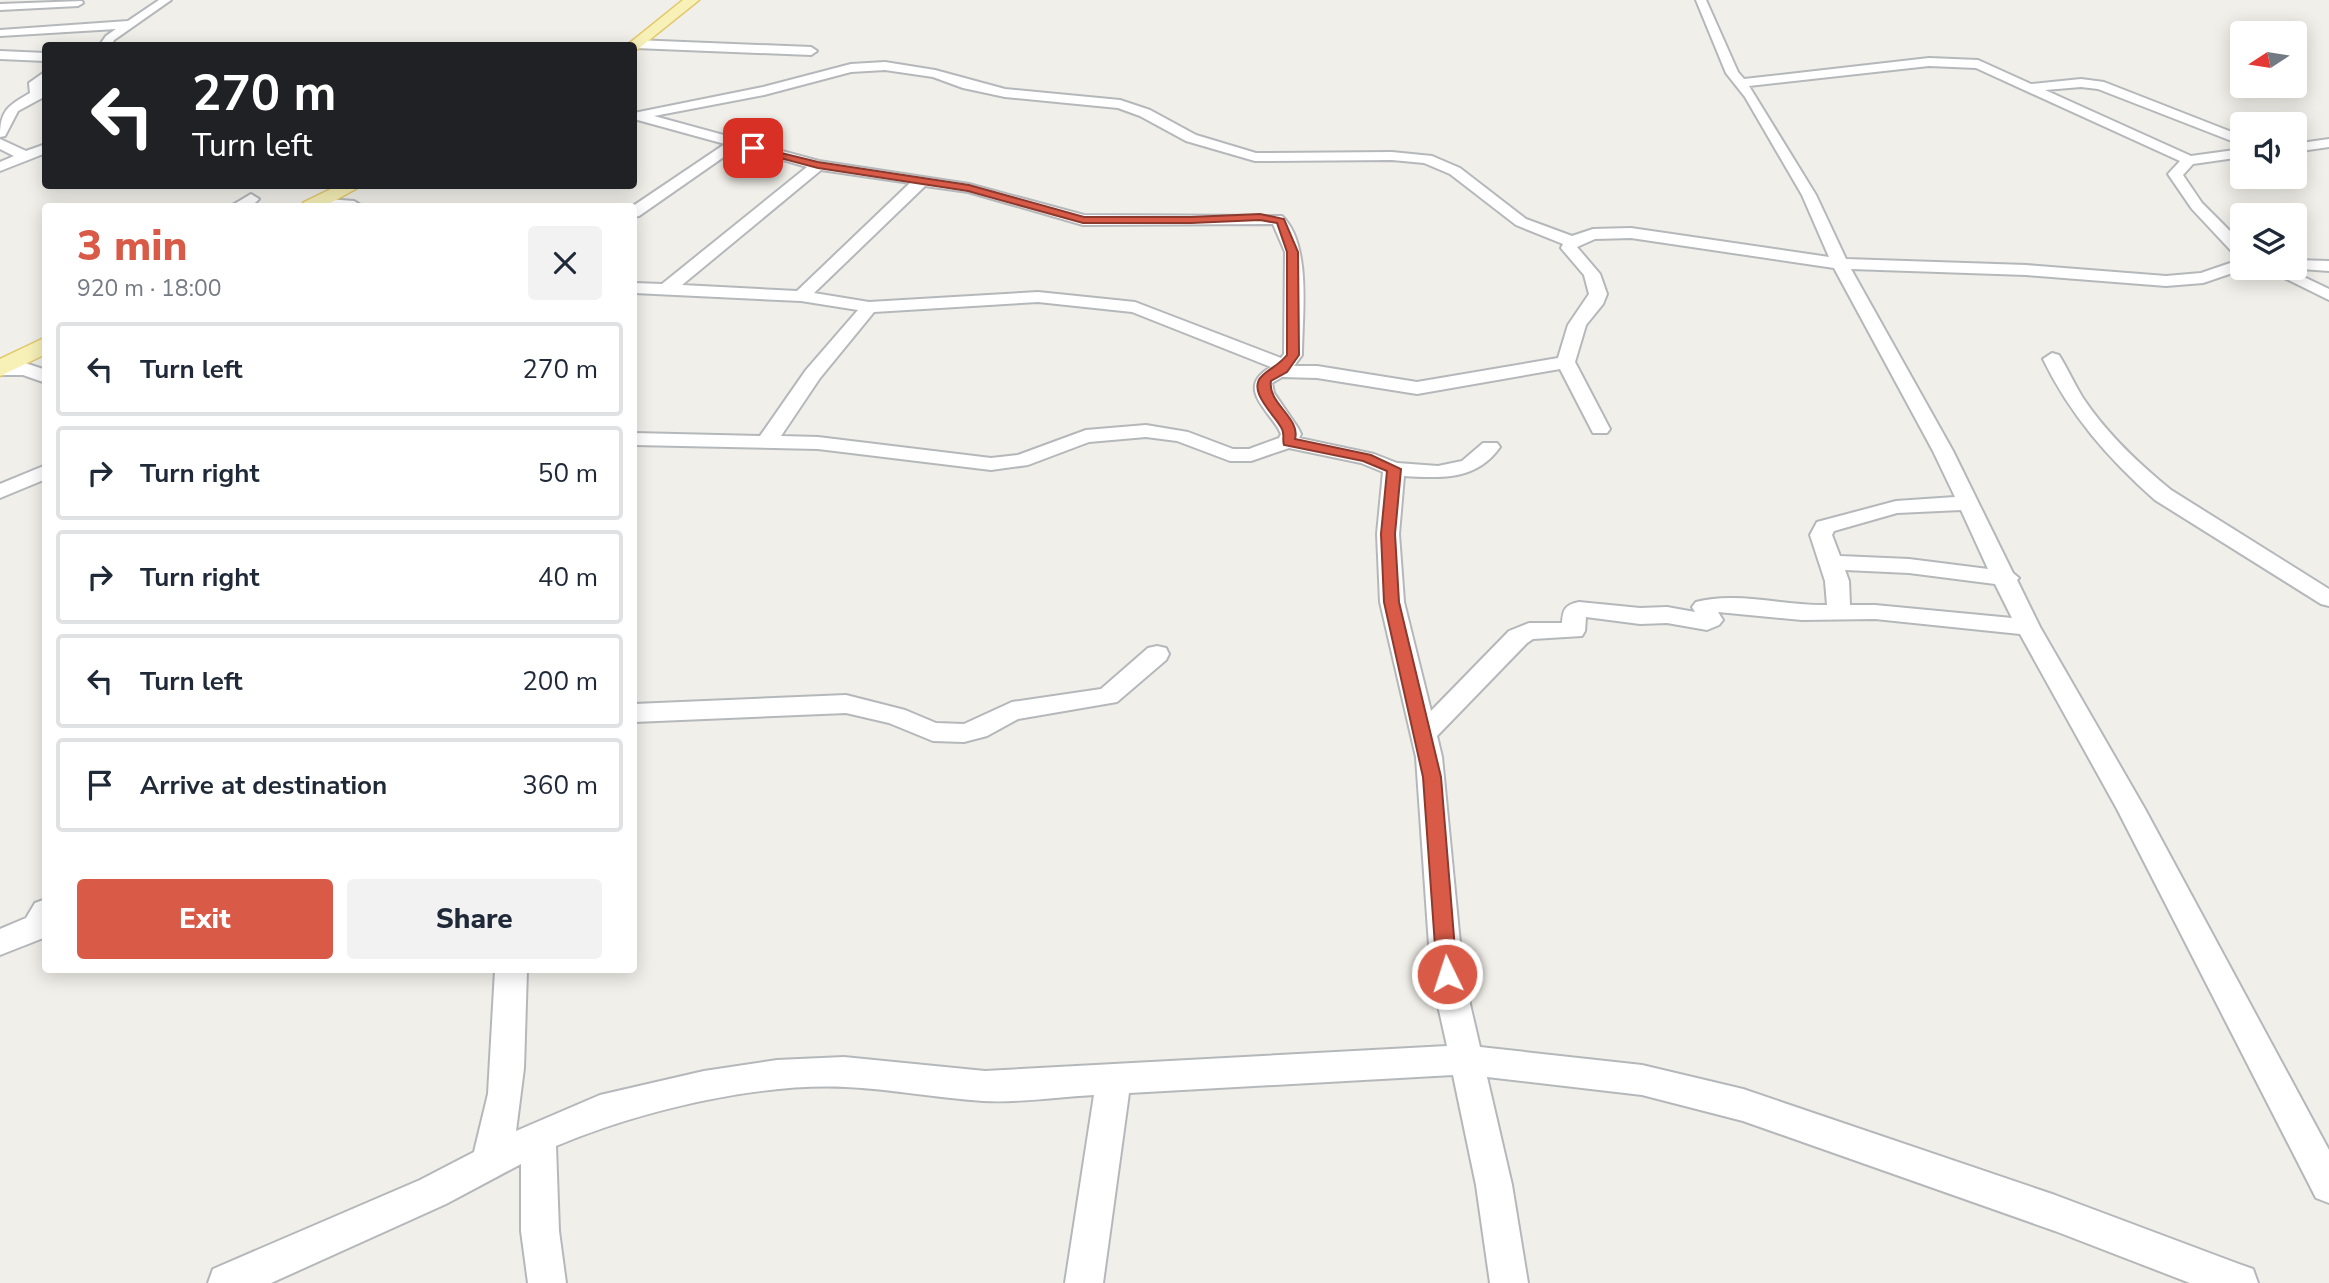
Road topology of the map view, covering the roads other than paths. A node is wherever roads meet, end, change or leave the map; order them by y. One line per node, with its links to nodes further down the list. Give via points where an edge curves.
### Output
1 (90, 0): 5 (street)
2 (166, 0): 7 (street)
3 (692, 0): 12 (main road)
4 (1701, 0): 21 (street, via 1732,73)
5 (81, 1): 6 (street); 9 (street)
6 (0, 7)
7 (133, 24): 8 (street); 11 (street)
8 (87, 26): 9 (street); 14 (street)
9 (36, 29): 10 (street)
10 (0, 33)
11 (108, 42)
12 (637, 43)
13 (637, 45): 15 (street)
14 (0, 47)
15 (771, 50): 16 (street); 19 (street)
16 (811, 51)
17 (0, 55): 18 (street)
18 (42, 57)
19 (766, 65)
20 (42, 78): 25 (street, via 35,83 37,95 13,109)
21 (1742, 83): 22 (street, via 1950,62 1990,67); 43 (street, via 1809,195)
22 (2031, 87): 26 (street, via 2100,85); 34 (street)
23 (637, 115): 42 (street, via 757,86 885,66 1005,93 1120,104 1191,138 1255,157 1417,158 1455,171 1521,222)
24 (637, 116): 27 (street)
25 (0, 133)
26 (2230, 136)
27 (736, 143): 35 (street); 40 (street)
28 (2329, 143): 30 (street)
29 (0, 144): 33 (street)
30 (2307, 146)
31 (42, 150): 33 (street)
32 (2230, 155): 34 (street)
33 (22, 158): 36 (street)
34 (2189, 160): 41 (street, via 2175,174 2177,180)
35 (818, 165): 37 (street); 49 (street)
36 (0, 167)
37 (921, 181): 51 (street); 58 (street, via 969,188 1083,220 1277,219 1293,252 1293,355)
38 (345, 189): 39 (main road)
39 (318, 203)
40 (637, 211)
41 (2230, 240)
42 (1572, 242): 43 (street, via 1593,234 1631,233); 56 (street, via 1569,248 1592,274 1598,294 1577,325)
43 (1840, 264): 46 (street, via 2026,270 2166,281 2203,278); 68 (street)
44 (2307, 265): 45 (street)
45 (2329, 266)
46 (2230, 268)
47 (2297, 280): 50 (street)
48 (637, 288): 49 (street)
49 (667, 289): 51 (street)
50 (2329, 295)
51 (801, 296): 52 (street)
52 (869, 307): 58 (street, via 1038,297 1135,307); 62 (street, via 811,376)
53 (42, 346): 57 (main road)
54 (42, 355): 57 (street)
55 (2052, 359): 71 (street, via 2083,414 2141,478)
56 (1566, 362): 58 (street, via 1416,388); 60 (street)
57 (7, 364): 59 (street)
58 (1282, 368): 63 (street, via 1266,378 1263,387 1288,428)
59 (42, 376)
60 (1600, 429)
61 (637, 439): 62 (street)
62 (766, 441): 63 (street, via 991,464 1021,461 1086,436 1124,431 1166,432 1218,452 1243,456)
63 (1288, 442): 65 (street, via 1367,458)
64 (1490, 447): 65 (street, via 1459,470)
65 (1394, 469): 76 (street, via 1388,534 1391,602)
66 (42, 473): 67 (street)
67 (0, 492)
68 (1968, 503): 69 (street, via 1896,507 1828,524 1821,535); 70 (street)
69 (1829, 562): 70 (street); 72 (street, via 1838,581)
70 (2007, 578): 73 (street)
71 (2329, 599)
72 (1839, 612): 73 (street); 76 (street, via 1711,604 1704,607 1711,620 1707,622 1577,610 1573,631 1529,631 1518,637)
73 (2028, 627): 84 (street, via 2131,809)
74 (1157, 654): 75 (street, via 1108,696 1012,711 964,733 933,732 896,716 846,704)
75 (637, 713)
76 (1424, 734): 80 (street, via 1432,777 1447,974)
77 (42, 918): 78 (street, via 37,926)
78 (0, 942)
79 (511, 973): 83 (street, via 502,1111)
80 (1466, 1060): 81 (street); 88 (street, via 1494,1185); 89 (street, via 1642,1080 1743,1105 1941,1172)
81 (1114, 1077): 82 (street, via 985,1086 844,1072 777,1075 704,1086 600,1111); 87 (street)
82 (538, 1137): 83 (street); 86 (street, via 540,1231)
83 (488, 1163): 85 (street)
84 (2329, 1186)
85 (227, 1283)
86 (547, 1283)
87 (1084, 1283)
88 (1509, 1283)
89 (2239, 1283)

